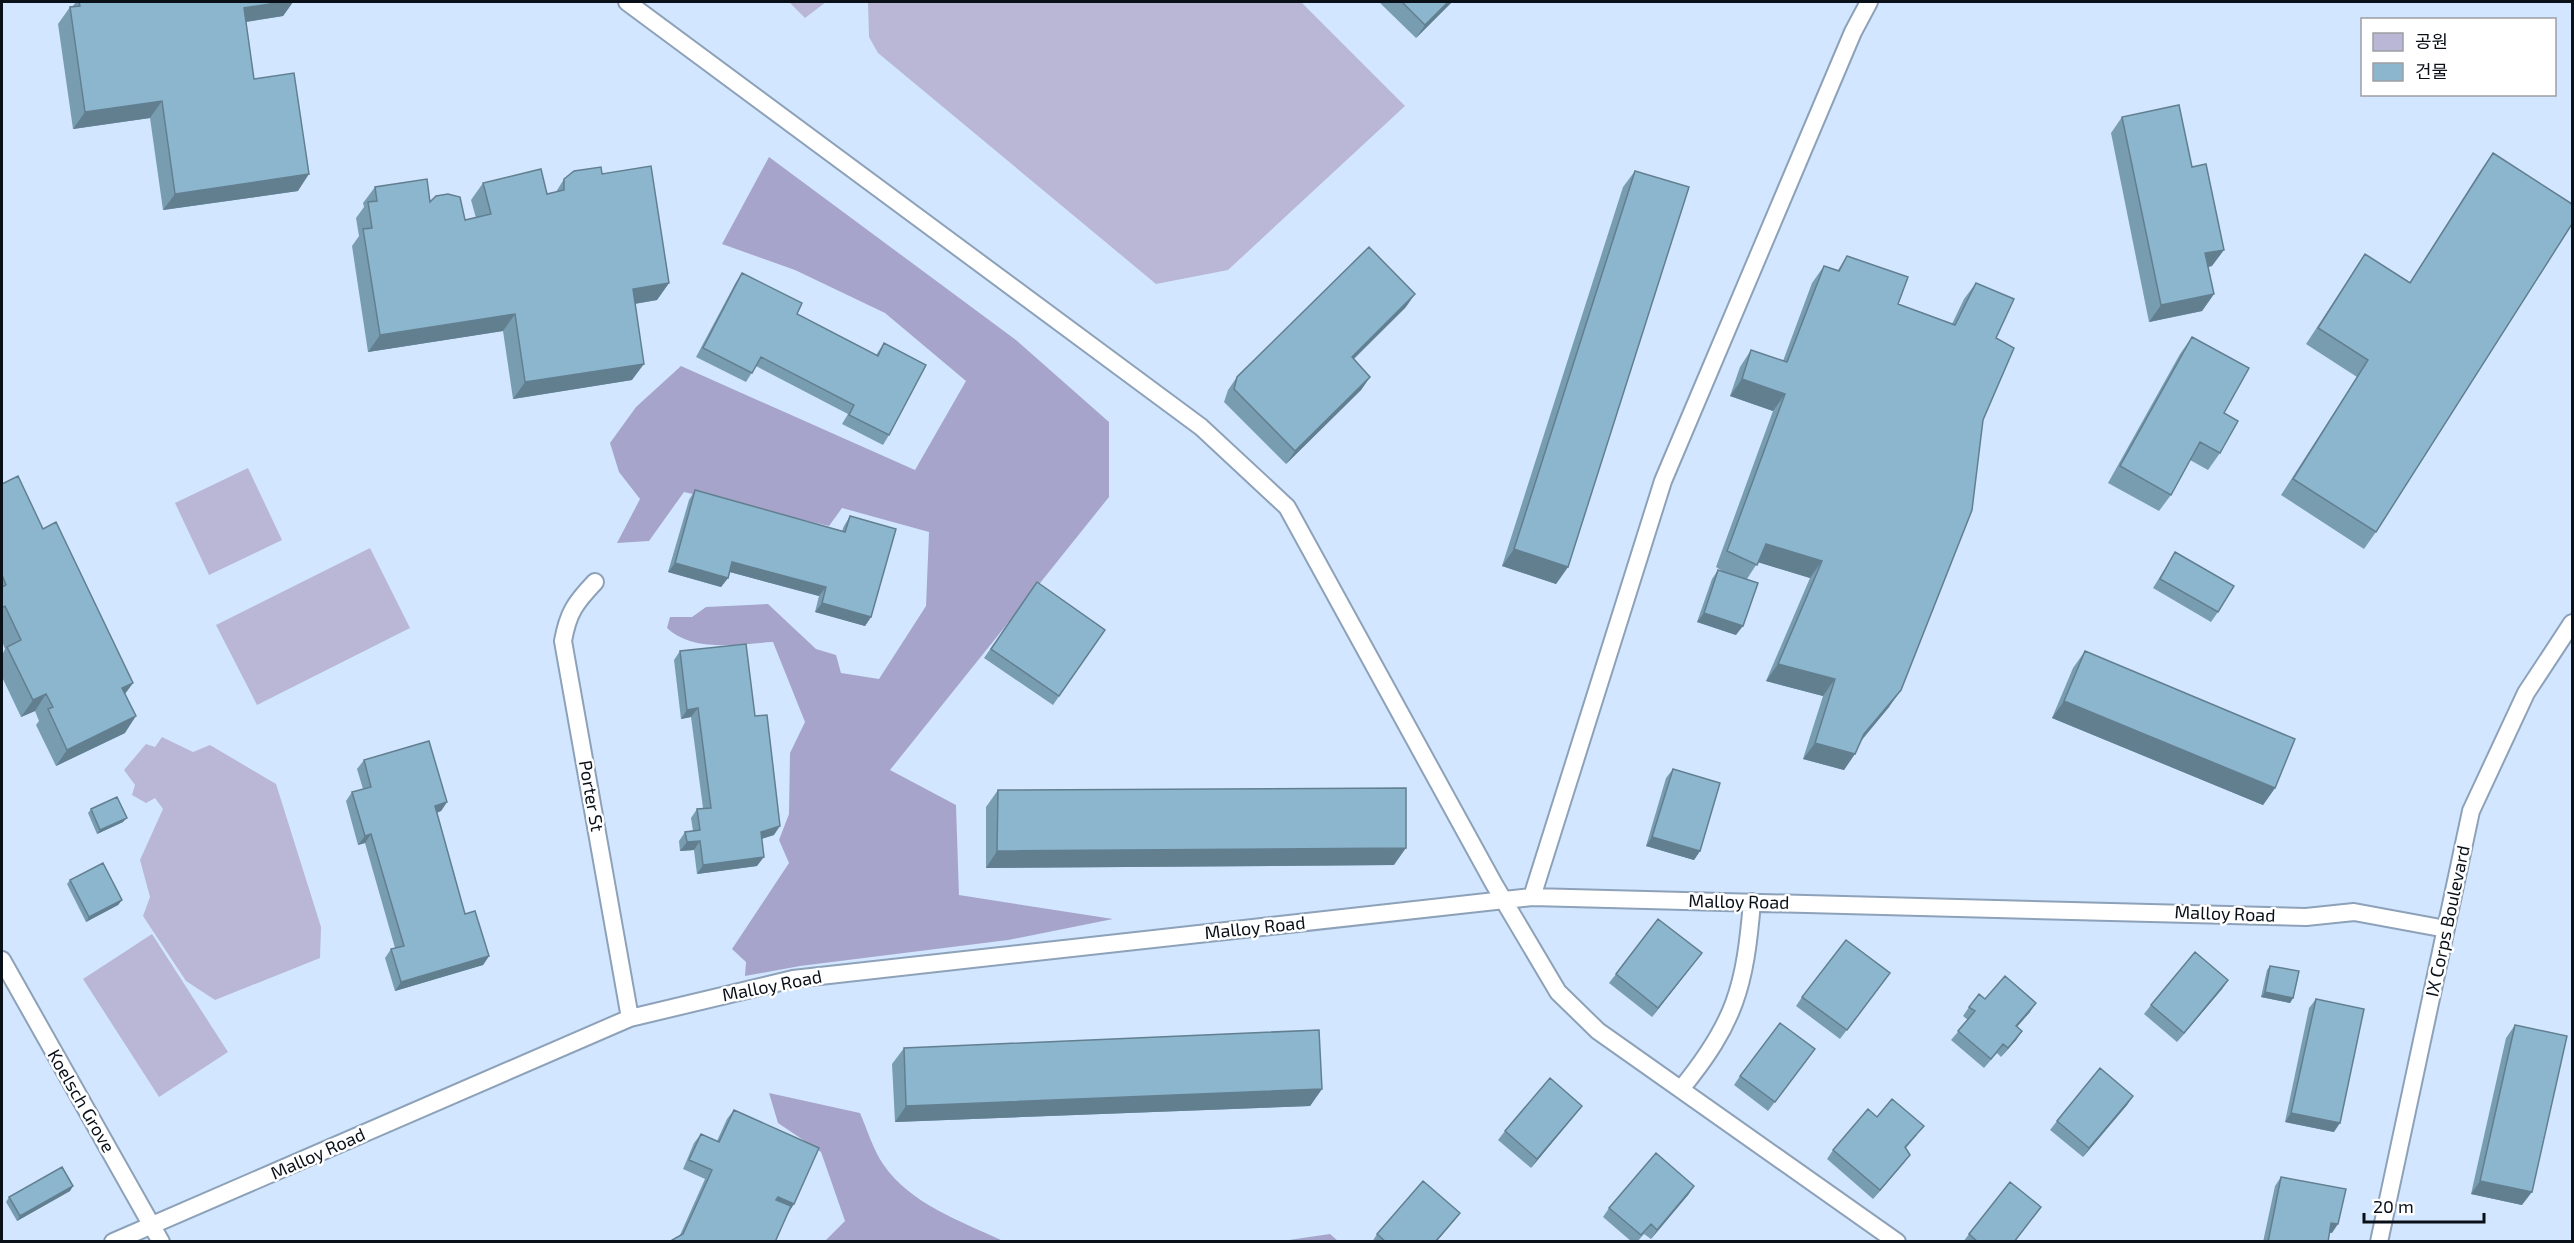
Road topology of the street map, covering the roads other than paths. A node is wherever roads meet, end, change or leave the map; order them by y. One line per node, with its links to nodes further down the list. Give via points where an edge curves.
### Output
1 (627, 2): 6 (lane, via 1201,427 1287,507)
2 (1869, 2): 5 (lane, via 1663,481)
3 (595, 582): 10 (lane, Porter St, via 567,618 563,641)
4 (2572, 622): 8 (lane, IX Corps Boulevard, via 2526,693 2471,811)
5 (1532, 897): 6 (lane, Malloy Road); 7 (lane, Malloy Road)
6 (1504, 900): 10 (lane, Malloy Road, via 793,979); 11 (lane, via 1558,992 1598,1031)
7 (1752, 902): 8 (lane, Malloy Road, via 2306,917 2354,912); 11 (lane, via 1742,982 1730,1016)
8 (2446, 929): 16 (lane, IX Corps Boulevard)
9 (2, 960): 12 (lane, Koelsch Grove)
10 (630, 1018): 12 (lane, Malloy Road)
11 (1681, 1089): 15 (lane)
12 (153, 1226): 13 (lane, Malloy Road); 14 (lane, Koelsch Grove)
13 (113, 1242)
14 (161, 1242)
15 (1897, 1242)
16 (2379, 1242)

